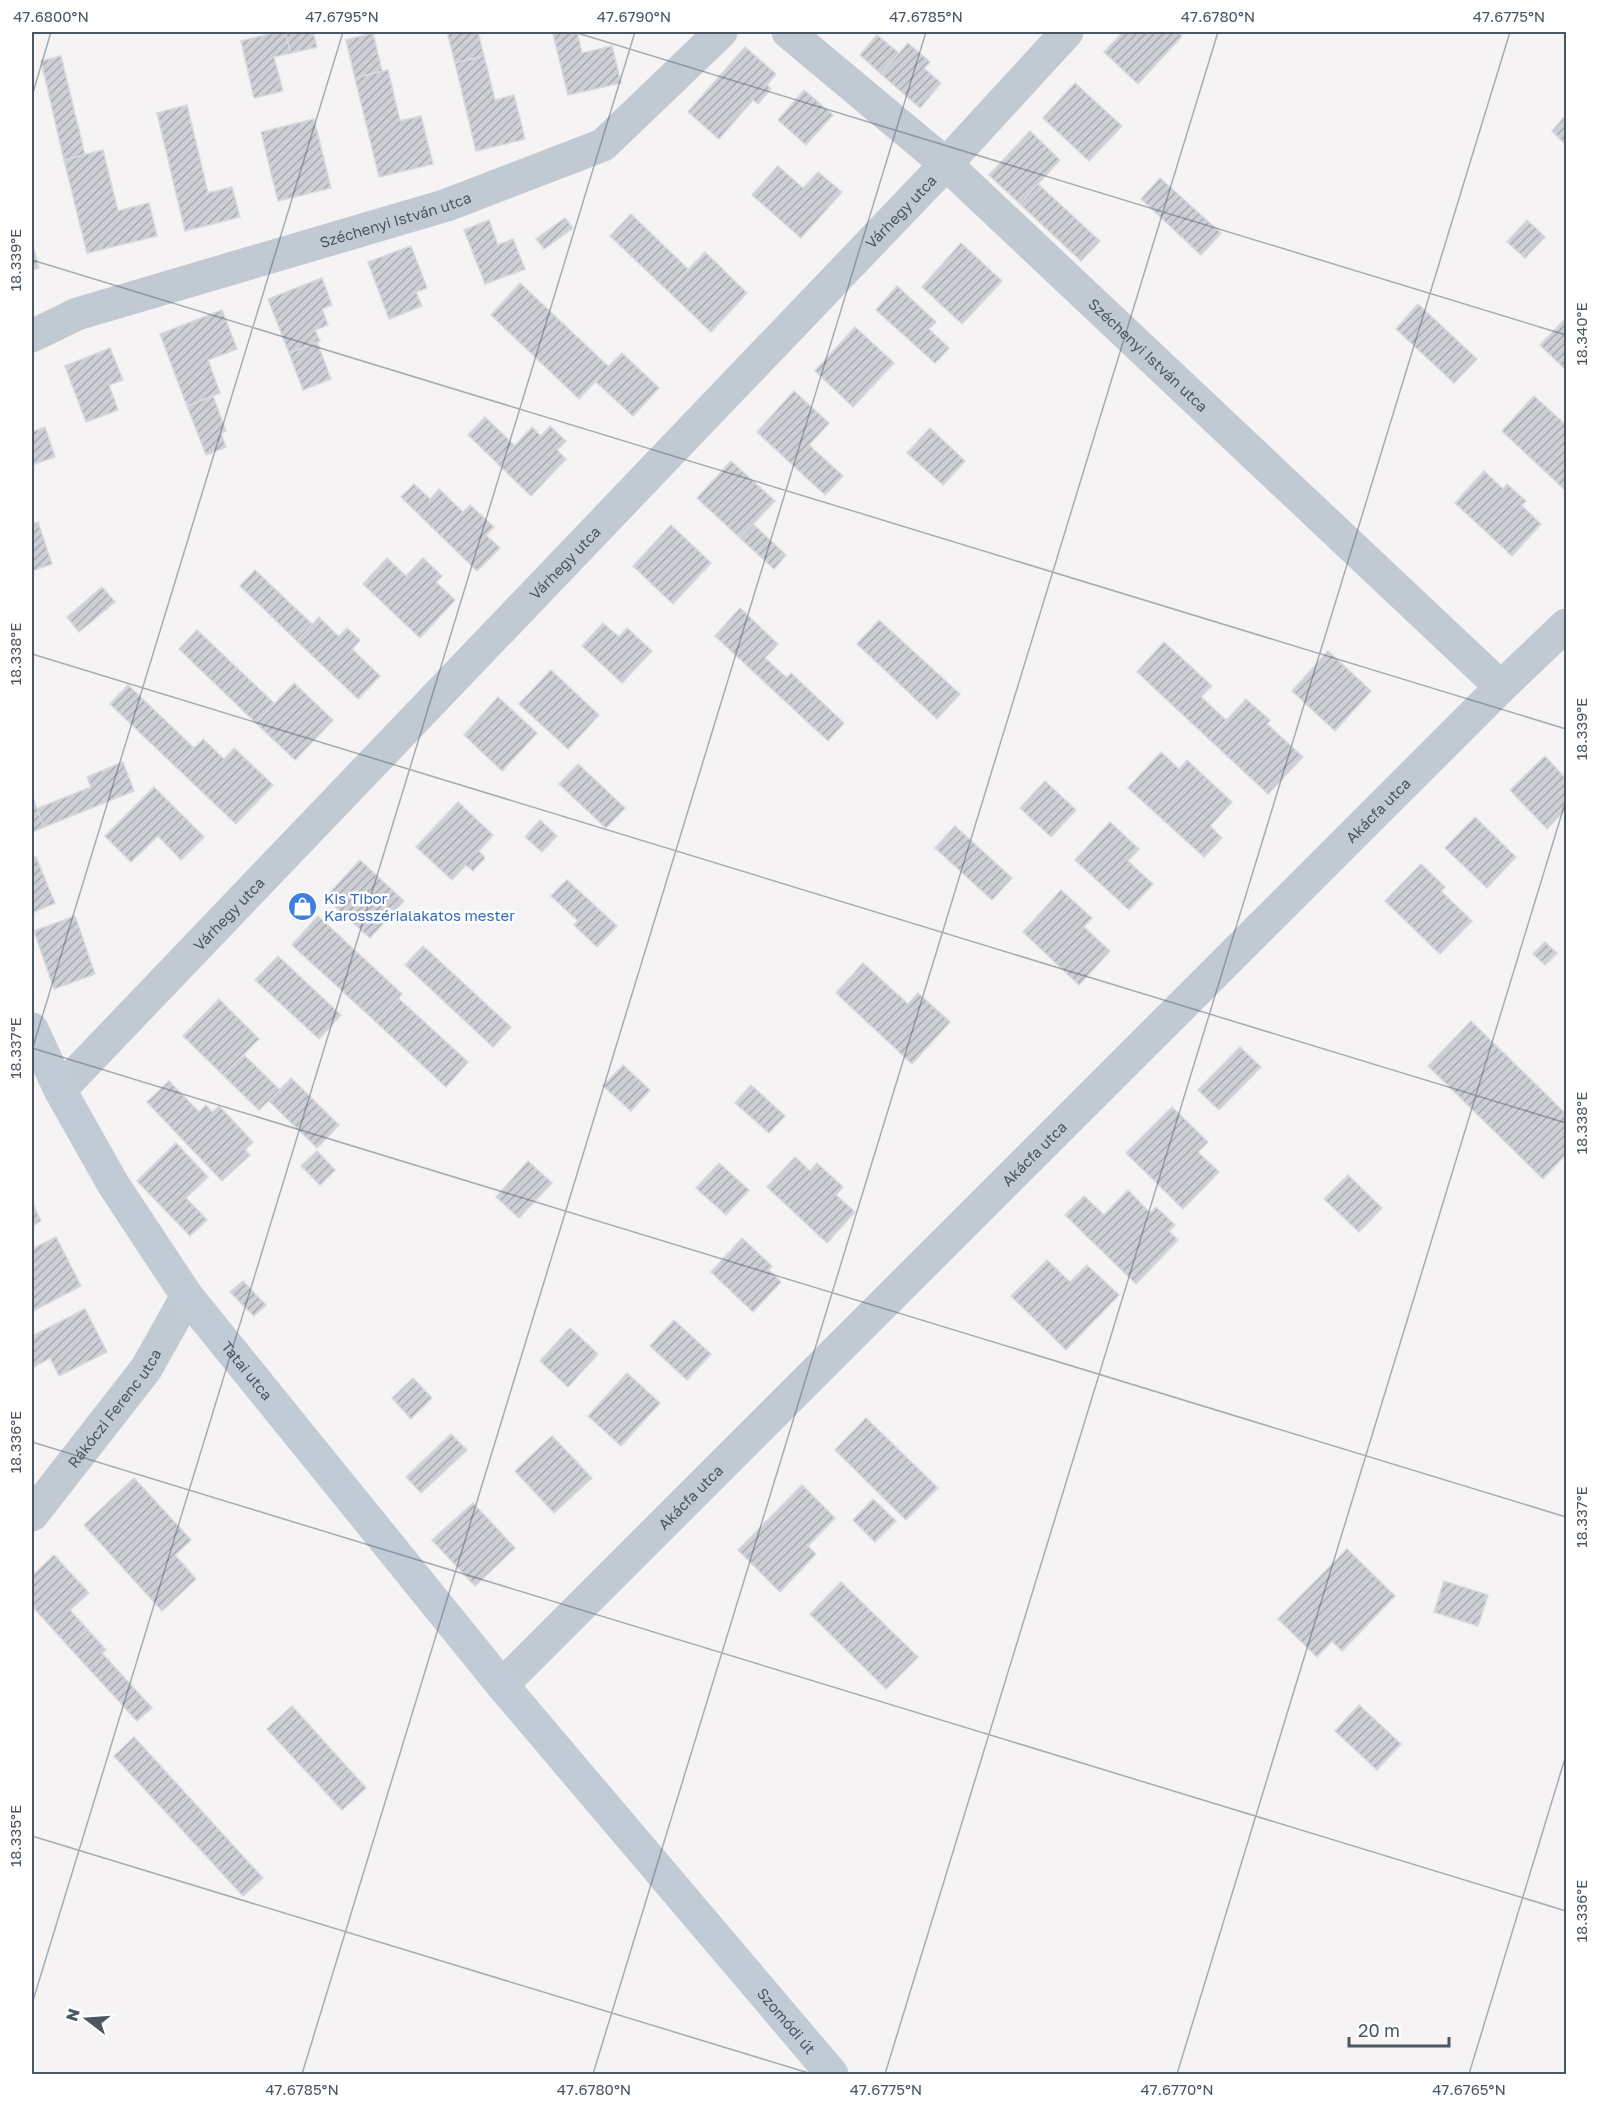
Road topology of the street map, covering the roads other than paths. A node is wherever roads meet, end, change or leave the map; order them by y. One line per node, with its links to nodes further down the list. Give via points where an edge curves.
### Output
1 (721, 32): 5 (street, Széchenyi István utca, via 603,145 447,205 77,314)
2 (788, 32): 4 (street, Széchenyi István utca)
3 (1067, 32): 4 (street, Várhegy utca)
4 (946, 164): 7 (street, Széchenyi István utca); 9 (street, Várhegy utca)
5 (32, 336)
6 (1566, 625): 7 (street, Akácfa utca)
7 (1501, 687): 12 (street, Akácfa utca)
8 (32, 1029): 9 (street, Tatai utca)
9 (46, 1074): 10 (street, Tatai utca, via 112,1184)
10 (188, 1296): 11 (street, Rákóczi Ferenc utca, via 146,1369); 12 (street, Tatai utca)
11 (32, 1515)
12 (502, 1685): 13 (street, Tatai utca)
13 (740, 1966): 14 (street, Szomódi út)
14 (832, 2074)

